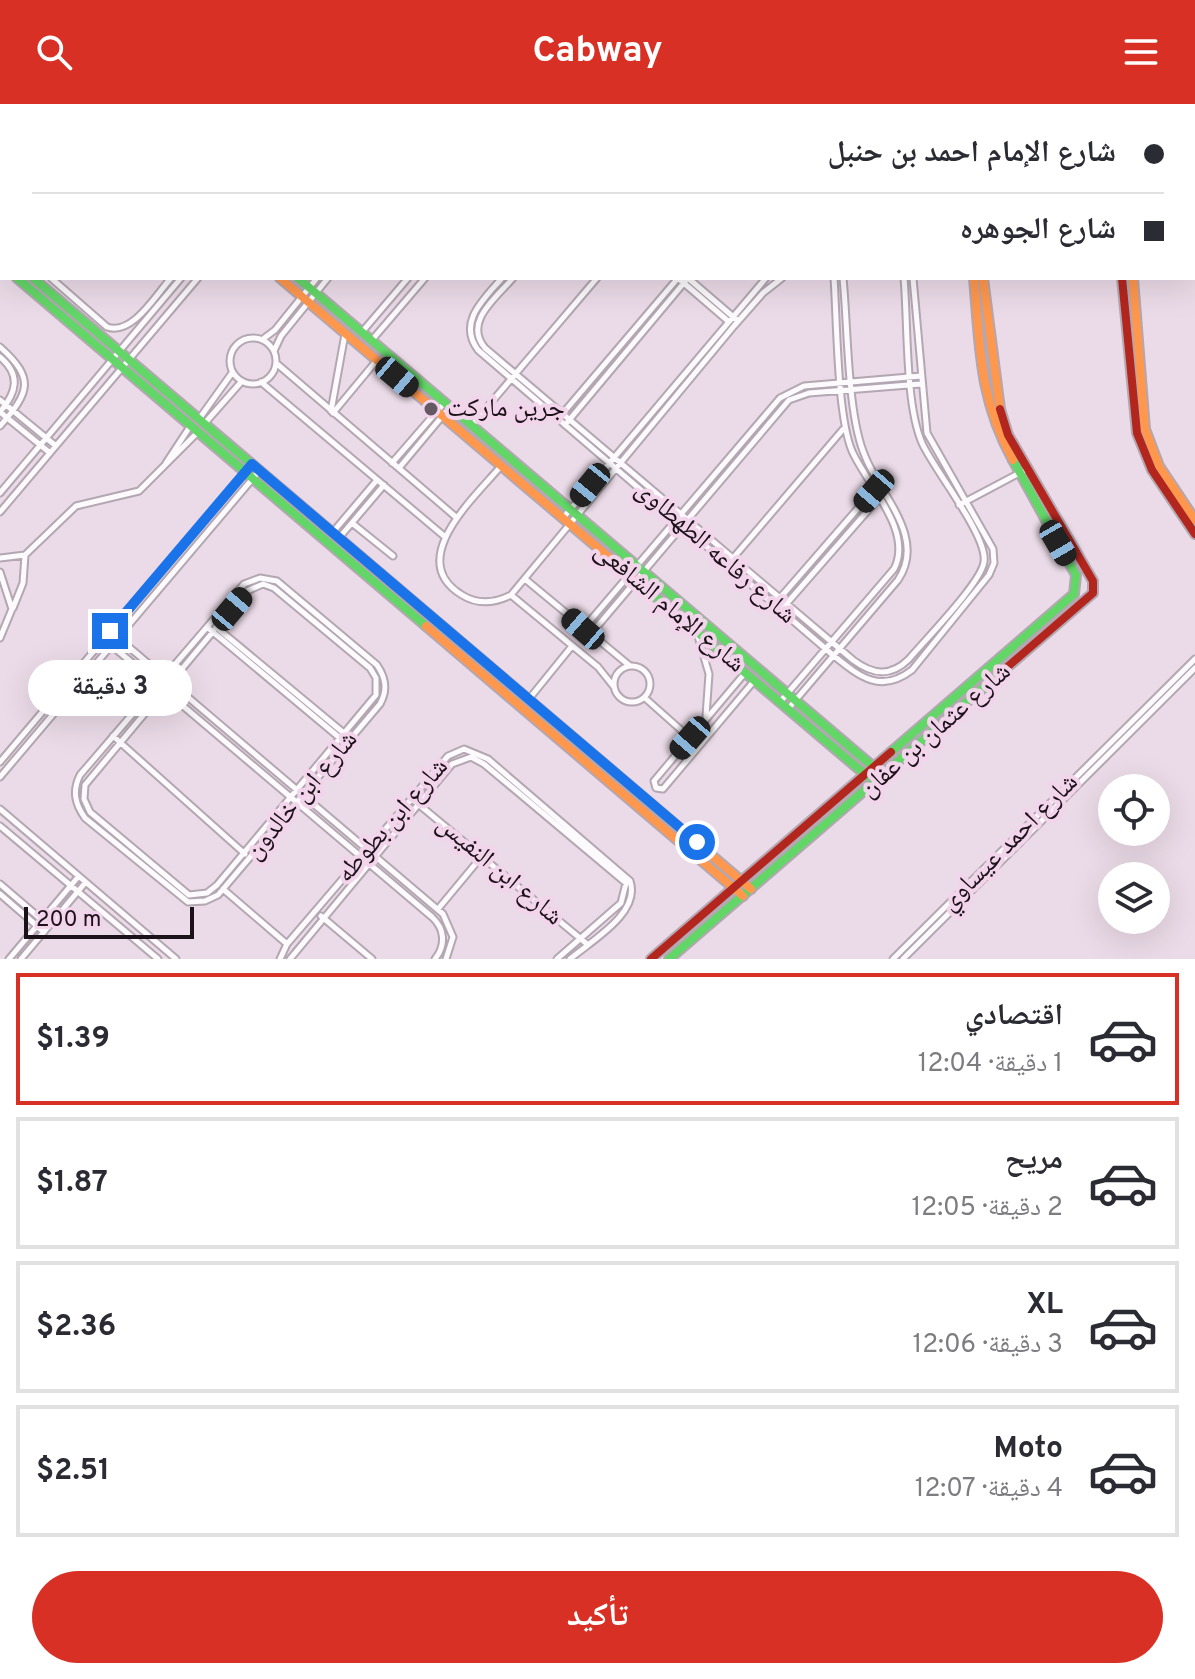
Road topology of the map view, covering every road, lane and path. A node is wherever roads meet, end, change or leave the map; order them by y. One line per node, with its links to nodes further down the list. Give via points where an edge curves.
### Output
1 (19, 280): 41 (street)
2 (35, 280): 38 (street)
3 (53, 280): 4 (street, via 107,327 119,329 129,325)
4 (169, 280)
5 (179, 280): 38 (street)
6 (196, 280): 42 (street)
7 (282, 280): 30 (street, شارع الإمام الشافعى)
8 (300, 280): 29 (street, شارع الإمام الشافعى)
9 (316, 280): 29 (street)
10 (325, 280): 29 (street)
11 (406, 280): 33 (street)
12 (423, 280): 36 (street)
13 (500, 280): 48 (street, شارع رفاعه الطهطاوى, via 473,314 469,333 478,350)
14 (511, 280): 48 (street, شارع رفاعه الطهطاوى, via 479,317 477,334)
15 (595, 280): 48 (street)
16 (676, 280): 65 (street)
17 (686, 280): 68 (street)
18 (688, 280): 31 (street)
19 (764, 280): 31 (street)
20 (778, 280): 32 (street)
21 (834, 280): 53 (street)
22 (843, 280): 51 (street)
23 (904, 280): 49 (street)
24 (913, 280): 47 (street)
25 (974, 280): 87 (street, via 989,409)
26 (983, 280): 87 (street, via 997,399)
27 (1122, 280): 108 (street, via 1137,433 1152,470)
28 (1133, 280): 104 (street, via 1145,429 1159,466)
29 (312, 290): 30 (street); 33 (street, شارع الإمام الشافعى)
30 (305, 299): 34 (street, شارع الإمام الشافعى); 35 (street); 39 (street)
31 (730, 319): 32 (street); 78 (street)
32 (736, 324): 80 (street)
33 (362, 332): 36 (street, شارع الإمام الشافعى)
34 (345, 333): 43 (street, شارع الإمام الشافعى); 63 (street)
35 (262, 340): 39 (street); 46 (street, via 248,338 236,345 230,358)
36 (372, 340): 59 (street, شارع الإمام الشافعى)
37 (0, 347): 61 (street, via 20,366 25,380 24,395)
38 (119, 351): 41 (street); 42 (street)
39 (274, 352): 44 (street)
40 (0, 357): 60 (street, via 10,365 16,382)
41 (113, 359): 45 (street); 74 (street)
42 (129, 359): 45 (street); 69 (street)
43 (377, 360): 63 (street); 64 (street, شارع الإمام الشافعى)
44 (276, 363): 52 (street); 63 (street)
45 (122, 367): 69 (street); 76 (street)
46 (233, 372): 50 (street); 69 (street)
47 (921, 376): 49 (street); 54 (street)
48 (514, 377): 65 (street, شارع رفاعه الطهطاوى); 67 (street, شارع رفاعه الطهطاوى); 70 (street)
49 (912, 377): 51 (street); 55 (street)
50 (242, 381): 52 (street); 69 (street)
51 (853, 381): 53 (street); 56 (street)
52 (261, 382): 89 (street)
53 (842, 382): 57 (street); 100 (street, via 804,386 780,398)
54 (921, 384): 55 (street); 96 (street, via 927,433)
55 (912, 385): 56 (street); 97 (street, via 920,438)
56 (853, 390): 57 (street); 90 (street, via 859,438)
57 (842, 391): 73 (street); 102 (street, via 789,400)
58 (0, 400): 60 (street)
59 (447, 404): 64 (street); 70 (street, شارع الإمام الشافعى)
60 (6, 405): 61 (street); 62 (street)
61 (13, 411): 66 (street); 74 (street)
62 (0, 412): 66 (street)
63 (332, 412): 81 (street)
64 (440, 414): 81 (street); 83 (street, شارع الإمام الشافعى); 85 (street)
65 (563, 414): 67 (street); 68 (street, شارع رفاعه الطهطاوى)
66 (7, 418): 72 (street); 75 (street)
67 (558, 419): 71 (street, شارع رفاعه الطهطاوى)
68 (569, 419): 71 (street); 78 (street, شارع رفاعه الطهطاوى)
69 (199, 424): 82 (street); 82 (street); 84 (street)
70 (472, 425): 99 (street, شارع الإمام الشافعى)
71 (565, 425): 79 (street, شارع رفاعه الطهطاوى)
72 (0, 426)
73 (846, 426): 92 (street, via 853,454); 113 (street)
74 (46, 438): 75 (street); 76 (street)
75 (40, 445): 77 (street); 93 (street)
76 (56, 446): 77 (street)
77 (50, 453): 98 (street)
78 (614, 456): 79 (street); 80 (street, شارع رفاعه الطهطاوى)
79 (609, 462): 86 (street, شارع رفاعه الطهطاوى); 99 (street)
80 (621, 462): 86 (street); 100 (street, شارع رفاعه الطهطاوى)
81 (392, 463): 85 (street)
82 (166, 464): 111 (street, via 130,496 71,508)
83 (501, 466): 101 (street); 105 (street, شارع الإمام الشافعى)
84 (249, 467): 88 (street); 130 (street)
85 (399, 468): 101 (street)
86 (616, 468): 99 (street); 103 (street, شارع رفاعه الطهطاوى)
87 (1022, 471): 96 (street); 168 (street, شارع عثمان بن عفان, via 1076,575 1074,594); 170 (street, شارع عثمان بن عفان, via 1093,581 1093,593)
88 (257, 474): 109 (street); 115 (street); 134 (street)
89 (377, 480): 91 (street); 109 (street)
90 (879, 484): 92 (street); 94 (street)
91 (384, 485): 106 (street); 110 (street)
92 (874, 491): 95 (street); 121 (street)
93 (0, 493)
94 (884, 493): 95 (street); 141 (street, via 906,535 906,566)
95 (878, 499): 122 (street); 136 (street, via 897,532 897,562)
96 (966, 501): 97 (street); 143 (street, شارع رفاعه الطهطاوى, via 993,549 994,563)
97 (959, 505): 137 (street, شارع رفاعه الطهطاوى, via 982,548 984,563 977,579)
98 (0, 512)
99 (574, 512): 105 (street); 116 (street, شارع الإمام الشافعى)
100 (680, 512): 102 (street, شارع رفاعه الطهطاوى); 103 (street)
101 (457, 518): 110 (street)
102 (687, 518): 107 (street); 113 (street, شارع رفاعه الطهطاوى)
103 (675, 519): 107 (street, شارع رفاعه الطهطاوى); 116 (street)
104 (1195, 520)
105 (566, 521): 118 (street, شارع الإمام الشافعى); 119 (street)
106 (352, 523): 109 (street); 112 (street)
107 (682, 524): 116 (street); 123 (street, شارع رفاعه الطهطاوى)
108 (1195, 534)
109 (336, 535): 115 (street)
110 (444, 536): 120 (street, via 441,568 460,594 480,602)
111 (25, 555): 114 (street); 124 (street, via 23,583)
112 (393, 556)
113 (734, 557): 121 (street, شارع رفاعه الطهطاوى)
114 (0, 558)
115 (360, 562): 142 (street)
116 (640, 568): 118 (street); 155 (street, شارع الإمام الشافعى)
117 (0, 572): 124 (street)
118 (632, 577): 128 (street); 131 (street, شارع الإمام الشافعى); 132 (street)
119 (525, 579): 120 (street); 128 (street)
120 (511, 595): 139 (street)
121 (781, 597): 122 (street, شارع رفاعه الطهطاوى); 123 (street)
122 (787, 603): 126 (street); 136 (street, شارع رفاعه الطهطاوى)
123 (774, 604): 126 (street, شارع رفاعه الطهطاوى)
124 (12, 609): 133 (street)
125 (306, 610): 127 (street, شارع ابن خالدون, via 277,581 260,578 244,584); 129 (street, شارع ابن خالدون, via 274,588 257,585); 162 (street, شارع ابن خالدون, via 376,678 376,695); 165 (street, شارع ابن خالدون, via 377,665 384,677 383,698)
126 (781, 610): 140 (street, شارع رفاعه الطهطاوى)
127 (209, 624): 129 (street); 149 (street, شارع ابن خالدون)
128 (583, 629): 132 (street)
129 (215, 630): 152 (street, شارع ابن خالدون); 162 (street)
130 (110, 631): 134 (street); 135 (street)
131 (697, 632): 148 (street, شارع الإمام الشافعى); 161 (street, via 709,674)
132 (590, 635): 146 (street)
133 (0, 638)
134 (117, 638): 138 (street); 149 (street)
135 (104, 639): 138 (street); 167 (street)
136 (832, 642): 140 (street); 141 (street, شارع رفاعه الطهطاوى)
137 (921, 644): 141 (street, شارع رفاعه الطهطاوى, via 902,666 881,673 861,667); 143 (street)
138 (111, 645): 151 (street); 171 (street)
139 (572, 646): 153 (street); 157 (street)
140 (826, 649): 144 (street, شارع رفاعه الطهطاوى); 155 (street)
141 (840, 649): 144 (street)
142 (463, 650): 157 (street); 177 (street)
143 (928, 650): 144 (street, شارع رفاعه الطهطاوى, via 900,679 879,683 862,678)
144 (834, 656): 158 (street)
145 (1195, 659): 227 (street, شارع احمد عيساوي)
146 (630, 666): 153 (street, via 618,673); 156 (street, via 649,677)
147 (1195, 668): 228 (street, شارع احمد عيساوي)
148 (745, 673): 150 (street, شارع الإمام الشافعى); 161 (street)
149 (163, 676): 151 (street, شارع ابن خالدون); 152 (street)
150 (754, 681): 159 (street, شارع الإمام الشافعى); 164 (street, via 663,789 656,788 654,781)
151 (157, 683): 154 (street); 163 (street, شارع ابن خالدون)
152 (171, 683): 154 (street, شارع ابن خالدون); 173 (street)
153 (614, 687): 156 (street, via 626,702)
154 (165, 689): 166 (street, شارع ابن خالدون); 175 (street)
155 (787, 694): 158 (street, شارع الإمام الشافعى); 159 (street)
156 (645, 698): 164 (street)
157 (529, 699): 177 (street)
158 (795, 701): 160 (street); 168 (street, شارع الإمام الشافعى)
159 (780, 702): 160 (street, شارع الإمام الشافعى)
160 (788, 709): 169 (street, شارع الإمام الشافعى)
161 (706, 718): 164 (street)
162 (343, 736): 165 (street); 173 (street, شارع ابن خالدون)
163 (111, 738): 166 (street); 184 (street, شارع ابن خالدون, via 80,775 75,797 85,818)
164 (690, 738)
165 (349, 741): 174 (street, شارع ابن خالدون)
166 (119, 743): 184 (street, شارع ابن خالدون, via 83,792 90,812); 186 (street)
167 (0, 762)
168 (874, 768): 169 (street, شارع عثمان بن عفان); 170 (street, شارع الإمام الشافعى)
169 (866, 775): 172 (street, شارع الإمام الشافعى); 193 (street, شارع عثمان بن عفان)
170 (884, 776): 172 (street, شارع عثمان بن عفان)
171 (0, 777)
172 (875, 783): 200 (street, شارع عثمان بن عفان)
173 (297, 790): 174 (street); 175 (street, شارع ابن خالدون)
174 (303, 795): 178 (street, شارع ابن خالدون); 185 (street)
175 (291, 797): 178 (street); 186 (street, شارع ابن خالدون)
176 (411, 798): 179 (street, شارع ابن النفيس); 182 (street, شارع ابن بطوطه, via 448,756 473,750); 185 (street, شارع ابن بطوطه)
177 (639, 799): 180 (street)
178 (297, 802): 188 (street, شارع ابن خالدون); 189 (street)
179 (418, 804): 182 (street, شارع ابن بطوطه, via 452,764 471,757); 187 (street, شارع ابن بطوطه); 190 (street, شارع ابن النفيس)
180 (648, 807): 193 (street); 197 (street)
181 (0, 809): 192 (street)
182 (554, 818): 199 (street, شارع ابن بطوطه)
183 (0, 826): 196 (street)
184 (114, 837): 186 (street, شارع ابن خالدون, via 194,896 211,890); 198 (street, شارع ابن خالدون, via 188,902 212,899)
185 (367, 849): 187 (street); 189 (street, شارع ابن بطوطه)
186 (245, 851): 188 (street)
187 (374, 855): 191 (street, شارع ابن بطوطه); 204 (street)
188 (251, 856): 198 (street, شارع ابن خالدون)
189 (361, 856): 191 (street); 205 (street, شارع ابن بطوطه)
190 (482, 856): 204 (street); 211 (street, شارع ابن النفيس)
191 (368, 862): 206 (street, شارع ابن بطوطه); 221 (street, via 437,922 443,942)
192 (78, 877): 194 (street); 196 (street)
193 (742, 881): 197 (street, شارع عثمان بن عفان); 200 (street)
194 (85, 883): 201 (street); 217 (street)
195 (0, 884): 207 (street)
196 (71, 885): 201 (street); 207 (street)
197 (734, 888): 203 (street); 225 (street, شارع عثمان بن عفان)
198 (223, 889): 212 (street)
199 (629, 889): 211 (street); 213 (street, via 627,908)
200 (751, 889): 203 (street, شارع عثمان بن عفان)
201 (78, 891): 209 (street); 216 (street)
202 (0, 894): 208 (street)
203 (743, 896): 226 (street, شارع عثمان بن عفان)
204 (438, 909): 222 (street, via 452,930)
205 (315, 910): 206 (street); 212 (street, شارع ابن بطوطه)
206 (322, 916): 219 (street, شارع ابن بطوطه); 220 (street)
207 (42, 920): 208 (street); 209 (street)
208 (37, 926): 210 (street); 214 (street)
209 (49, 926): 210 (street)
210 (44, 932): 215 (street)
211 (581, 939): 213 (street, شارع ابن النفيس); 223 (street)
212 (287, 944): 218 (street, شارع ابن بطوطه)
213 (587, 944): 224 (street)
214 (9, 959)
215 (21, 959)
216 (158, 959)
217 (176, 959)
218 (280, 959)
219 (290, 959)
220 (372, 959)
221 (435, 959)
222 (446, 959)
223 (557, 959)
224 (570, 959)
225 (651, 959)
226 (669, 959)
227 (893, 959)
228 (903, 959)

